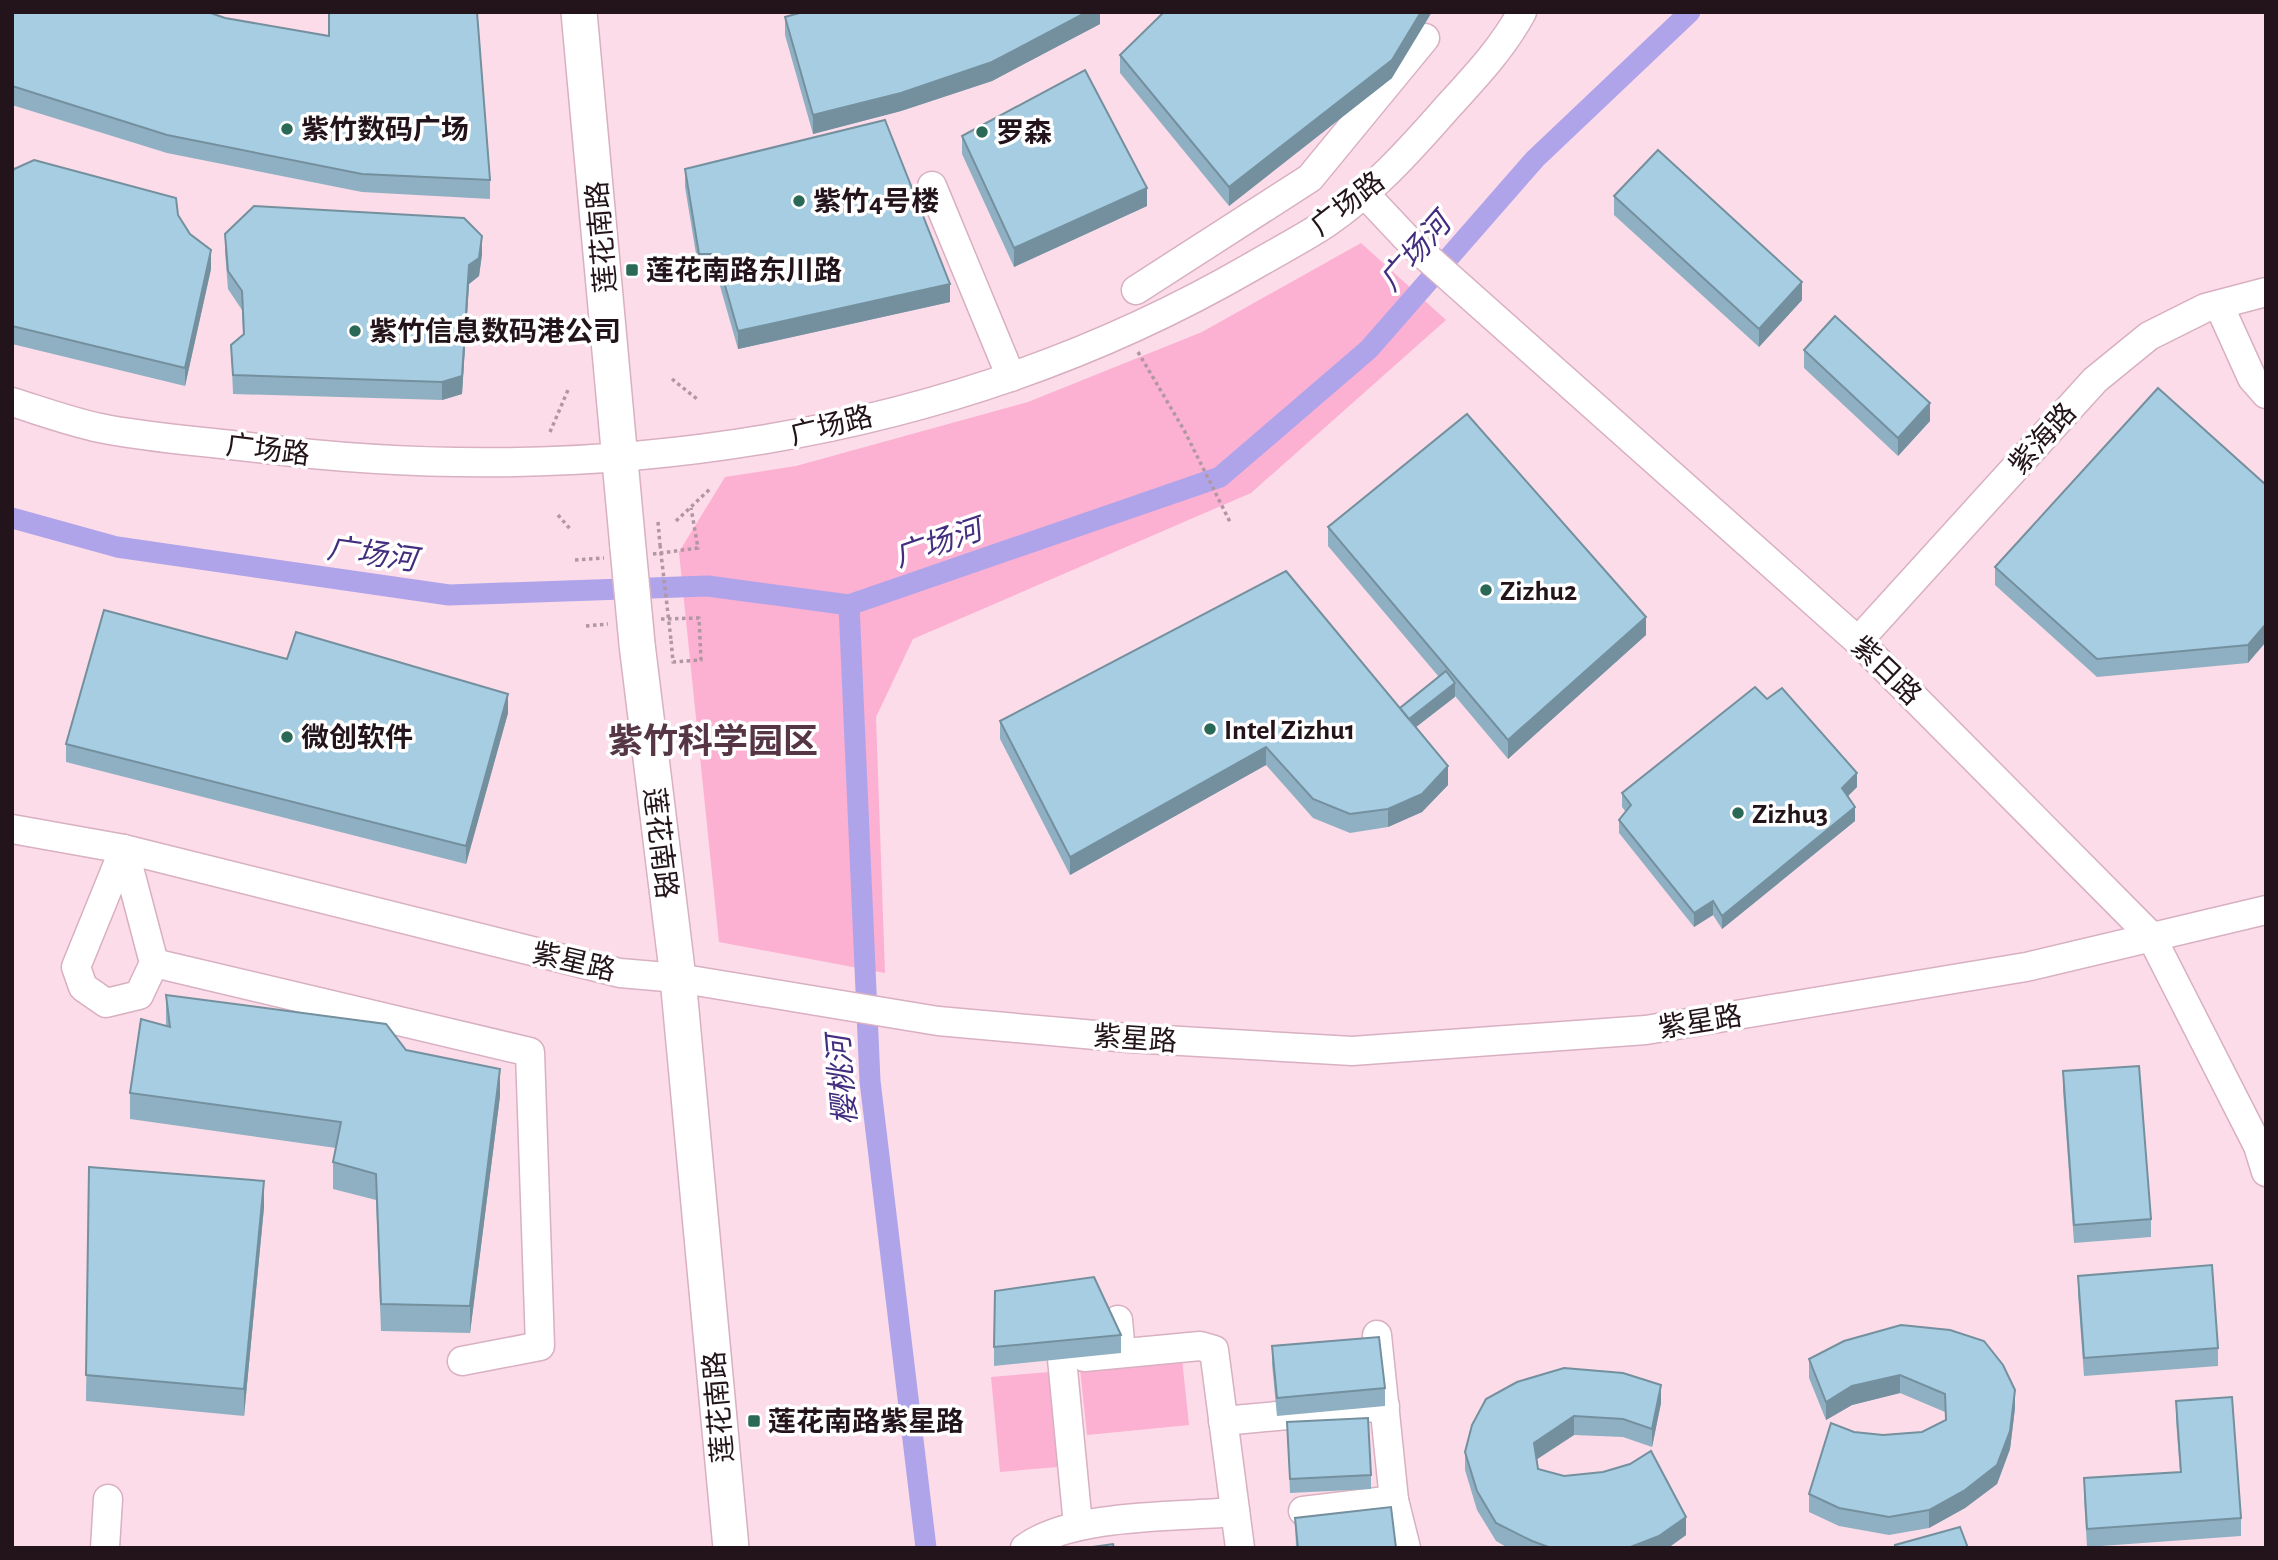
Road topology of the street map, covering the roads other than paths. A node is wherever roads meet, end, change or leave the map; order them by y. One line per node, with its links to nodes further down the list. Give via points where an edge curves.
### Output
1 (579, 12): 15 (main road, 莲花南路)
2 (1522, 12): 5 (street, 广场路, via 1505,43 1403,157)
3 (1424, 38): 7 (street, via 1310,178)
4 (932, 186): 12 (street)
5 (1364, 193): 8 (street, 广场路, via 1326,224); 16 (street, 紫日路, via 1412,244)
6 (1224, 196): 7 (street)
7 (1239, 224): 8 (street); 9 (street)
8 (1260, 262): 12 (street, 广场路, via 1126,331)
9 (1136, 290)
10 (2266, 292): 11 (street, 紫海路)
11 (2219, 305): 13 (street, via 2252,378); 16 (street, 紫海路, via 2149,336 2095,380)
12 (1011, 377): 15 (street, 广场路, via 776,439)
13 (2266, 394)
14 (12, 402): 15 (street, 广场路, via 100,428 336,458 450,464)
15 (622, 458): 22 (main road, 莲花南路, bridge, via 644,547 637,644)
16 (1858, 641): 20 (street, 紫日路)
17 (12, 829): 18 (street, 紫星路)
18 (124, 849): 21 (street); 21 (street, via 76,967 83,988 106,1003 139,995); 22 (street, 紫星路, via 620,973)
19 (2266, 910): 20 (street, 紫星路)
20 (2151, 936): 22 (street, 紫星路, via 2026,967 1646,1030 1365,1050 1129,1038 938,1021); 23 (street, 紫日路, via 2258,1146)
21 (154, 963): 27 (street, via 530,1052 540,1346)
22 (678, 978): 36 (main road, 莲花南路)
23 (2266, 1172)
24 (1118, 1320): 26 (street)
25 (1377, 1335): 28 (street)
26 (1121, 1353): 29 (street, via 1199,1346 1214,1350); 34 (street, via 1048,1360)
27 (462, 1362)
28 (1385, 1406): 29 (street); 31 (street)
29 (1223, 1421): 33 (street)
30 (108, 1499): 35 (street)
31 (1394, 1500): 32 (street); 39 (street)
32 (1303, 1511)
33 (1236, 1512): 34 (street); 38 (street)
34 (1078, 1525): 37 (street, via 1043,1535)
35 (105, 1548)
36 (731, 1548)
37 (1026, 1548)
38 (1240, 1548)
39 (1406, 1548)

